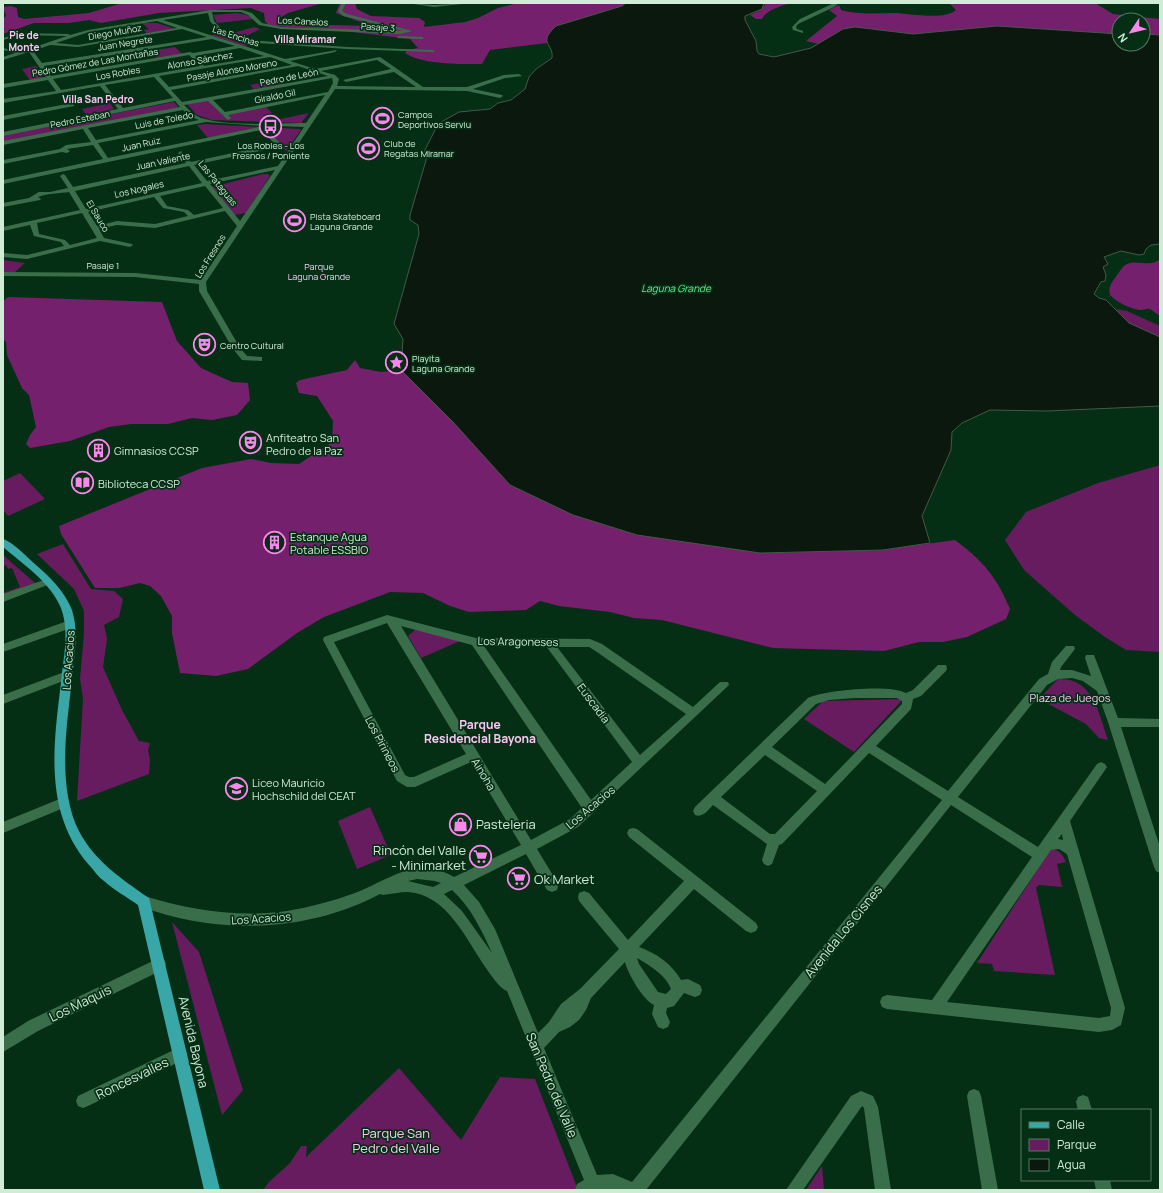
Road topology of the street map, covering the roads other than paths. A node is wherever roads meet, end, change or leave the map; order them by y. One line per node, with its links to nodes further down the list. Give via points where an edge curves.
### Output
1 (58, 3): 2 (street)
2 (78, 3)
3 (344, 3): 12 (street, Los Canelos, via 340,11 345,15 410,31)
4 (408, 3): 5 (street, via 439,6)
5 (469, 3)
6 (837, 3): 13 (street, via 820,14 799,21 794,27)
7 (210, 11): 8 (street, Los Canelos); 12 (street, Los Canelos, via 242,11 250,14 258,22 280,31); 22 (street, via 212,21 220,31 233,38 256,43)
8 (156, 19): 9 (street, Los Canelos); 10 (street, Las Encinas)
9 (148, 20): 10 (street); 14 (street, Los Canelos)
10 (169, 23): 11 (street, Las Encinas)
11 (184, 28): 15 (street, Las Encinas); 19 (street, Diego Muñoz)
12 (330, 32): 16 (street, Pasaje 3)
13 (801, 32)
14 (70, 36): 17 (street, via 27,34); 18 (street, Los Canelos); 19 (street)
15 (212, 37): 20 (street, Las Encinas); 28 (street, Juan Negrete)
16 (422, 38)
17 (3, 39)
18 (48, 44): 19 (street, Diego Muñoz); 23 (street, Los Canelos)
19 (78, 46): 28 (street)
20 (242, 47): 26 (street); 27 (street, Las Encinas)
21 (3, 49): 25 (street)
22 (341, 49): 24 (street); 31 (street)
23 (30, 50): 25 (street, Los Canelos); 33 (street)
24 (433, 51)
25 (21, 53): 30 (street, Los Canelos)
26 (191, 54): 36 (street); 38 (street, Pedro Gómez de Las Montañas)
27 (270, 56): 31 (street, Las Encinas); 34 (street, Alonso Sánchez)
28 (87, 58): 33 (street, Juan Negrete); 38 (street)
29 (351, 58): 32 (street)
30 (3, 59)
31 (282, 60): 35 (street, Las Encinas)
32 (356, 62): 39 (street); 40 (street, via 378,58)
33 (41, 65): 46 (street)
34 (220, 65): 36 (street, Alonso Sánchez); 37 (street)
35 (299, 65): 39 (street, Las Encinas); 44 (street, Pasaje Alonso Moreno)
36 (204, 68): 42 (street, Alonso Sánchez)
37 (225, 69)
38 (97, 70): 46 (street, Pedro Gómez de Las Montañas); 48 (street)
39 (314, 70): 45 (street, Las Encinas)
40 (395, 70): 47 (street); 55 (street)
41 (229, 73): 44 (street)
42 (156, 76): 48 (street, Los Robles); 53 (street, Los Robles)
43 (519, 76): 56 (street, Las Encinas, via 504,77)
44 (234, 77): 53 (street, Pasaje Alonso Moreno)
45 (334, 77): 47 (street, Las Encinas); 50 (street); 54 (street, Pedro de León)
46 (50, 78): 49 (street, Pedro Gómez de Las Montañas); 58 (street)
47 (346, 80): 51 (street, Las Encinas)
48 (105, 84): 58 (street, Los Robles); 69 (street)
49 (3, 86)
50 (334, 87): 51 (street, Las Encinas); 60 (street, Los Fresnos)
51 (368, 88): 52 (street, Las Encinas)
52 (393, 88): 55 (street, Las Encinas); 57 (street, via 397,91 427,93)
53 (168, 89): 64 (street, Los Robles)
54 (269, 89): 59 (street); 62 (street, Pedro de León)
55 (422, 89): 57 (street, Las Encinas)
56 (467, 89): 57 (street, Las Encinas); 61 (street, Las Encinas)
57 (431, 90)
58 (62, 92): 65 (street); 67 (street)
59 (274, 93)
60 (329, 93): 66 (street, Giraldo Gil); 76 (street, Los Fresnos)
61 (500, 96)
62 (208, 98): 68 (street, Pedro Esteban); 70 (street)
63 (280, 98): 66 (street)
64 (176, 99): 68 (street, Los Robles); 69 (street, Pedro Esteban)
65 (3, 102)
66 (285, 102): 70 (street, Giraldo Gil)
67 (72, 105): 71 (street); 72 (street)
68 (183, 106): 73 (street, Los Robles, via 194,117); 77 (street, Pedro Esteban)
69 (121, 109): 71 (street, Pedro Esteban)
70 (224, 114): 74 (street)
71 (81, 117): 79 (street, Pedro Esteban, via 78,120)
72 (3, 118)
73 (206, 121): 74 (street, Los Robles); 81 (street, Luis de Toledo, via 115,141)
74 (233, 123): 75 (street, Los Robles)
75 (282, 124): 76 (street, Los Robles); 78 (street, Juan Ruiz)
76 (308, 125): 84 (street, Los Fresnos)
77 (84, 128): 80 (street, Pedro Esteban); 81 (street)
78 (262, 128): 82 (street); 85 (street, Juan Ruiz)
79 (3, 134)
80 (3, 143)
81 (94, 143): 85 (street); 86 (street, Luis de Toledo, via 68,151)
82 (279, 145): 84 (street); 87 (street, Juan Valiente)
83 (181, 153): 87 (street, Las Pataguas)
84 (288, 154): 88 (street, Los Fresnos)
85 (106, 161): 90 (street, Juan Ruiz)
86 (3, 162)
87 (190, 164): 91 (street, Las Pataguas); 92 (street, Juan Valiente)
88 (280, 167): 91 (street, Los Nogales); 99 (street, Los Fresnos)
89 (64, 176): 92 (street, El Sauco)
90 (3, 182)
91 (206, 183): 93 (street, Los Nogales); 95 (street, Las Pataguas)
92 (72, 190): 94 (street, Juan Valiente); 96 (street, El Sauco)
93 (156, 195): 96 (street, Los Nogales); 97 (street, via 165,208 186,210)
94 (3, 205)
95 (227, 209): 97 (street); 99 (street, Las Pataguas)
96 (84, 211): 98 (street, Los Nogales); 100 (street, El Sauco)
97 (192, 217): 100 (street, via 155,226 117,223)
98 (32, 222): 101 (street, Los Nogales); 104 (street, via 36,235 64,240)
99 (240, 225): 107 (street, Los Fresnos)
100 (95, 228): 102 (street, El Sauco)
101 (3, 229)
102 (101, 239): 103 (street, El Sauco); 104 (street)
103 (130, 245)
104 (68, 247): 105 (street, via 27,257)
105 (3, 255)
106 (3, 274): 107 (street, Pasaje 1, via 130,274)
107 (203, 282): 108 (street, Los Fresnos, via 203,291 237,349 245,358)
108 (259, 359)
109 (3, 542): 110 (main road, Los Acacios)
110 (47, 582): 111 (street); 113 (main road, Los Acacios, via 61,598)
111 (3, 598)
112 (392, 620): 114 (street, Los Aragoneses, via 380,621); 115 (street, Los Aragoneses); 132 (street, Ainoha)
113 (70, 624): 117 (street); 122 (main road, Los Acacios)
114 (328, 640): 132 (street, Los Pirineos, via 401,778 407,782 415,782)
115 (476, 642): 116 (street, Los Aragoneses); 139 (street)
116 (548, 642): 127 (street, Los Aragoneses, via 584,642 594,645); 133 (street, Euscadia)
117 (3, 648)
118 (1070, 648): 121 (street, via 1056,665)
119 (1090, 658): 124 (street)
120 (942, 668): 125 (street, via 917,693)
121 (1053, 675): 124 (street, via 1076,674 1091,680); 137 (street, Avenida Los Cisnes, via 1043,682)
122 (67, 676): 126 (street); 138 (main road, Los Acacios, via 59,763)
123 (724, 685): 127 (street, Los Acacios)
124 (1100, 688): 128 (street)
125 (906, 697): 130 (street, via 909,704); 131 (street, via 899,694 819,697)
126 (3, 700)
127 (693, 713): 133 (street, Los Acacios)
128 (1114, 722): 129 (street); 150 (street)
129 (1160, 723)
130 (868, 747): 135 (street); 137 (street)
131 (764, 748): 135 (street); 136 (street)
132 (474, 756): 146 (street, Ainoha)
133 (639, 763): 139 (street, Los Acacios)
134 (1101, 767): 141 (street)
135 (826, 791): 144 (street, via 781,838)
136 (713, 798): 140 (street); 144 (street, via 767,839)
137 (950, 798): 148 (street); 178 (street, Avenida Los Cisnes)
138 (62, 803): 142 (street); 157 (main road, Los Acacios, via 75,836 90,860 111,881)
139 (590, 809): 146 (street, Los Acacios, via 563,830)
140 (699, 811)
141 (1064, 821): 145 (street); 147 (street)
142 (3, 828)
143 (633, 833): 151 (street)
144 (774, 841): 149 (street)
145 (1047, 844): 147 (street, via 1060,844); 148 (street)
146 (528, 847): 152 (street, Los Acacios); 153 (street, Ainoha)
147 (1072, 850): 168 (street, via 1118,1008 1116,1020 1100,1025)
148 (1040, 855): 168 (street)
149 (768, 860)
150 (1160, 867)
151 (693, 881): 159 (street); 161 (street)
152 (452, 883): 154 (street, Los Acacios, via 435,875 412,874 388,882); 155 (street); 158 (street, San Pedro del Valle, via 471,901)
153 (552, 886)
154 (370, 892): 155 (street, San Pedro del Valle, via 408,886); 157 (street, Los Acacios, via 320,910 277,919 256,920 224,920 186,915)
155 (434, 892): 160 (street, San Pedro del Valle, via 448,904)
156 (584, 897): 161 (street)
157 (144, 902): 162 (main road, Avenida Bayona)
158 (483, 921): 160 (street); 163 (street, San Pedro del Valle, via 498,950)
159 (752, 927)
160 (468, 931): 163 (street, San Pedro del Valle)
161 (628, 950): 164 (street, via 637,950 646,955 675,981); 166 (street, via 633,967 649,992); 171 (street, via 585,994 577,1012 554,1027)
162 (159, 964): 170 (street, Los Maquis, via 33,1026); 172 (main road, Avenida Bayona)
163 (510, 986): 171 (street, San Pedro del Valle)
164 (678, 987): 165 (street, via 688,986); 166 (street, via 671,1000)
165 (695, 990)
166 (662, 1001): 169 (street, via 659,1014)
167 (887, 1002): 168 (street)
168 (935, 1007)
169 (663, 1022)
170 (3, 1045)
171 (536, 1046): 175 (street, San Pedro del Valle)
172 (180, 1054): 174 (street, Roncesvalles); 176 (main road, Avenida Bayona)
173 (974, 1096): 181 (street)
174 (83, 1102)
175 (588, 1187): 177 (street, via 610,1181)
176 (212, 1190)
177 (630, 1190)
178 (636, 1190)
179 (794, 1190): 180 (street, via 856,1101 861,1098 868,1100 872,1107)
180 (883, 1190)
181 (990, 1190)

